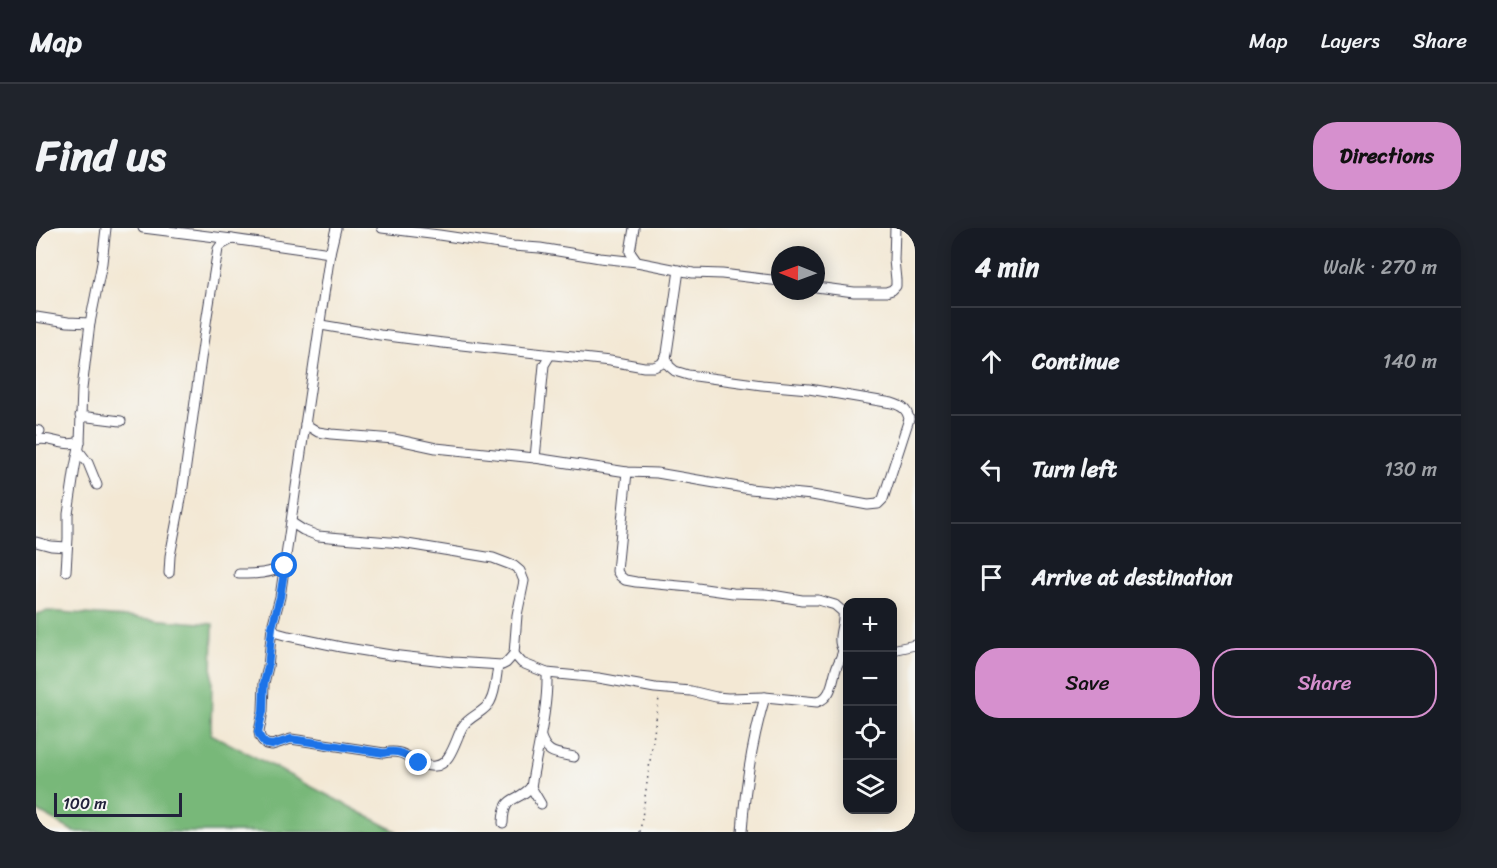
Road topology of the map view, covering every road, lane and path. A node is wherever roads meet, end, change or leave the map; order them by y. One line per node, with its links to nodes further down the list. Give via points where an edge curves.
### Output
1 (106, 228): 16 (street)
2 (143, 228): 7 (street)
3 (336, 228): 9 (street)
4 (382, 228): 10 (street)
5 (634, 228): 8 (street)
6 (895, 228): 14 (street, via 896,286 892,290 854,292)
7 (232, 239): 9 (street); 33 (street, via 219,249)
8 (630, 252): 10 (street); 11 (street)
9 (330, 253): 17 (street)
10 (623, 260): 11 (street)
11 (637, 262): 12 (street)
12 (679, 270): 13 (street); 19 (street)
13 (771, 280)
14 (825, 287)
15 (36, 317): 16 (street)
16 (90, 323): 20 (street)
17 (321, 325): 18 (street); 22 (street)
18 (550, 355): 19 (street, via 644,368 661,364); 25 (street, via 544,365)
19 (666, 357): 26 (street, via 675,371 688,375 809,389 902,406 909,419 889,485 878,504 868,505 657,473)
20 (80, 416): 21 (street); 24 (street)
21 (121, 421)
22 (305, 424): 25 (street, via 331,434); 28 (street)
23 (37, 434): 24 (street, via 39,439)
24 (80, 446): 27 (street); 30 (street)
25 (535, 458): 26 (street)
26 (627, 472): 38 (street, via 617,571 620,576 636,582 828,602 843,612 839,643)
27 (97, 485)
28 (292, 523): 31 (street); 39 (street, via 318,536 401,543 493,558 514,566 524,581)
29 (36, 542): 30 (street)
30 (67, 547): 32 (street)
31 (285, 566): 34 (street, via 262,574); 35 (street)
32 (66, 571)
33 (169, 573)
34 (238, 574)
35 (272, 627): 41 (street, via 277,633 341,647); 41 (street, via 258,732 266,744 291,739 384,753 397,751 426,766 439,766 464,726 492,699)
36 (915, 645): 37 (street)
37 (897, 649)
38 (844, 652)
39 (514, 654): 41 (street); 42 (street, via 522,663)
40 (843, 657): 44 (street, via 822,701)
41 (498, 666)
42 (547, 673): 43 (street); 45 (street)
43 (660, 688): 44 (street, via 728,698); 50 (path)
44 (765, 696): 51 (street, via 748,769)
45 (541, 735): 46 (street, via 549,752); 47 (street)
46 (574, 757)
47 (531, 786): 48 (street); 49 (street, via 507,803)
48 (541, 804)
49 (503, 823)
50 (640, 832)
51 (742, 832)

